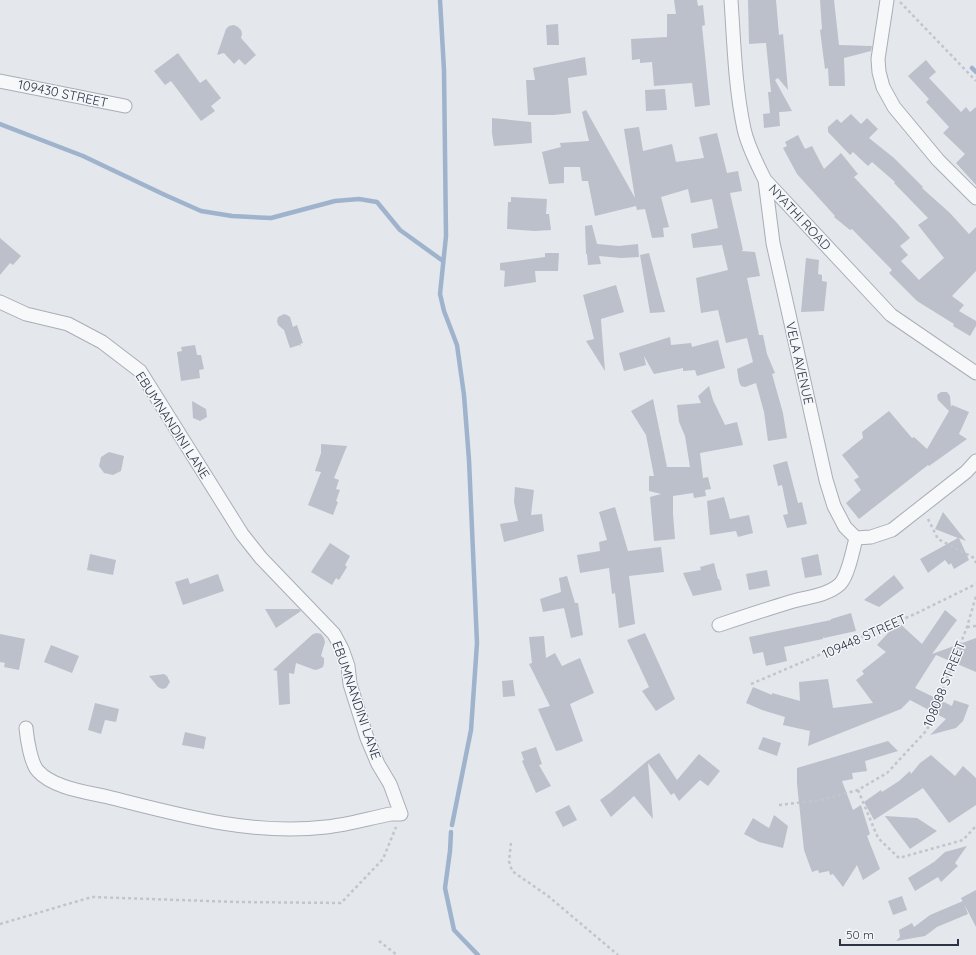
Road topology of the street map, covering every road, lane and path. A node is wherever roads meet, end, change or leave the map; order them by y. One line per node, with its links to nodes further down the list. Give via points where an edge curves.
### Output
1 (731, 0): 7 (street, NYATHI ROAD, via 744,130 753,157)
2 (887, 0): 8 (street, via 878,59 883,87 894,107 938,160)
3 (899, 0): 5 (path)
4 (0, 81): 6 (street, 109430 STREET)
5 (976, 81)
6 (125, 106)
7 (765, 180): 10 (street, NYATHI ROAD, via 891,315); 13 (street, VELA AVENUE, via 773,243 826,480 834,506 845,527)
8 (976, 198)
9 (0, 302): 24 (street, EBUMNANDINI LANE, via 26,314 68,324 102,342 140,371 242,534 261,558 334,634 348,666 350,684 367,738 390,784)
10 (976, 373)
11 (976, 461): 12 (street, via 966,472)
12 (921, 506): 13 (street, via 892,530 871,537); 14 (path, via 938,539 974,558)
13 (856, 538): 17 (street, via 840,584 818,595)
14 (976, 563)
15 (976, 584): 20 (path, 109448 STREET, via 915,614)
16 (976, 596): 19 (path, 108088 STREET)
17 (719, 625)
18 (976, 626): 19 (path)
19 (967, 627): 22 (path, 108088 STREET, via 927,730 887,773)
20 (751, 684)
21 (26, 728): 24 (street, via 29,750 37,771 56,783 178,815 261,829 326,827)
22 (858, 790): 23 (path, 108088 STREET, via 821,800); 25 (path, via 878,838 899,858 963,840)
23 (779, 805)
24 (401, 814): 27 (path, via 383,859 340,902 237,902 92,897)
25 (976, 826)
26 (511, 843): 30 (path, via 509,861 512,871 548,896)
27 (0, 924)
28 (379, 941): 29 (path)
29 (397, 955)
30 (618, 955)

